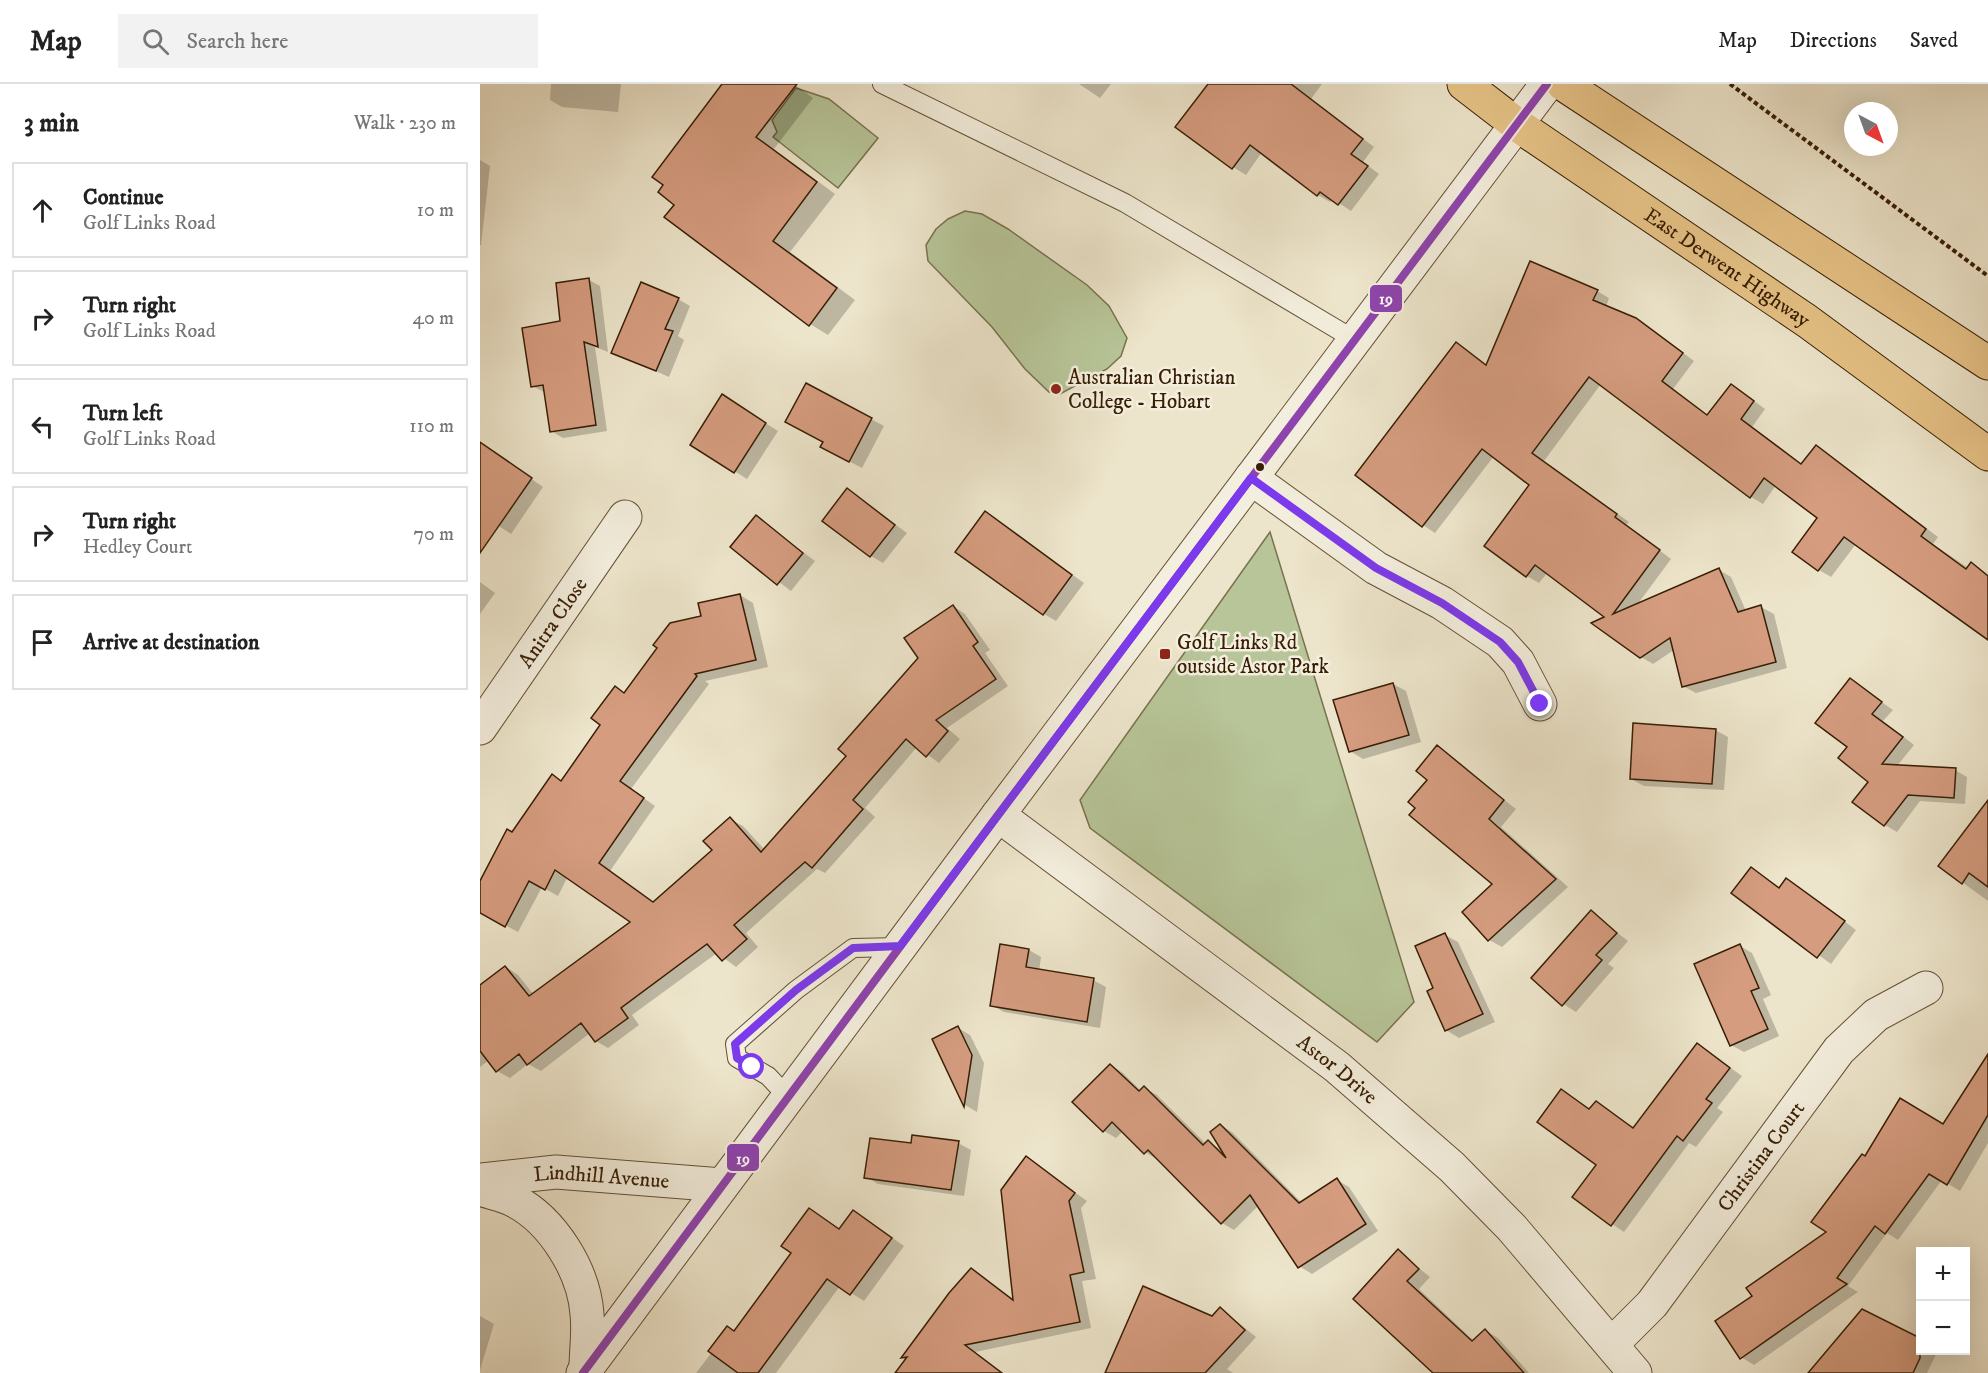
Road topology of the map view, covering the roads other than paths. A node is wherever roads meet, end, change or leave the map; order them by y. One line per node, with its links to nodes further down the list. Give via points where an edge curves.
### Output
1 (882, 84): 6 (lane, via 1125,203)
2 (1464, 84): 5 (main road, East Derwent Highway)
3 (1547, 84): 5 (street)
4 (1563, 84): 7 (main road)
5 (1516, 124): 6 (street); 8 (main road, East Derwent Highway, via 1807,321)
6 (1355, 340): 9 (street)
7 (1988, 363)
8 (1988, 454)
9 (1251, 478): 11 (street, via 1376,568 1442,603 1500,642 1518,662); 13 (street)
10 (625, 517): 12 (street, Anitra Close)
11 (1540, 704)
12 (480, 728)
13 (998, 815): 14 (street); 20 (street, Astor Drive, via 1337,1067 1490,1205)
14 (900, 946): 16 (street); 16 (lane, via 853,948 796,990 735,1044 737,1058 768,1076)
15 (1926, 988): 20 (street, Christina Court, via 1876,1015 1839,1050 1652,1304)
16 (788, 1097): 18 (street)
17 (480, 1180): 18 (street, Lindhill Avenue, via 556,1172)
18 (722, 1185): 21 (street)
19 (480, 1189): 21 (street, Lindhill Avenue, via 515,1200 543,1221 563,1248 581,1286 587,1313)
20 (1612, 1344): 22 (street, Astor Drive)
21 (584, 1371)
22 (1635, 1373)

